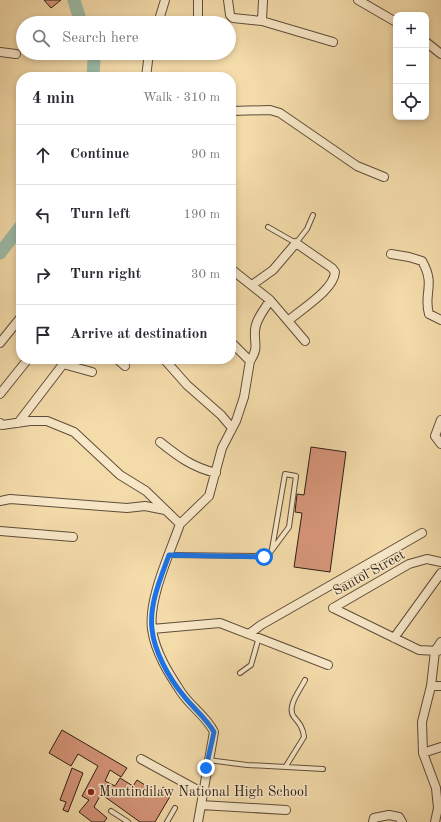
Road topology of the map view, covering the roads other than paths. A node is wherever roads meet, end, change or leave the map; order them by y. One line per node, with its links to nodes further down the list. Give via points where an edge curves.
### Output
1 (165, 0): 6 (street)
2 (198, 0): 7 (street)
3 (228, 0): 8 (street)
4 (263, 0): 11 (street)
5 (358, 0): 10 (street)
6 (160, 16)
7 (198, 16)
8 (231, 16)
9 (236, 18): 11 (street)
10 (393, 20)
11 (262, 21): 12 (street)
12 (333, 42)
13 (429, 44): 15 (street)
14 (429, 45): 18 (street)
15 (441, 46)
16 (0, 52): 17 (street)
17 (16, 54)
18 (441, 54)
19 (148, 60): 20 (street)
20 (147, 72)
21 (236, 111): 22 (street, via 270,110 280,113 357,166)
22 (384, 178)
23 (313, 215): 25 (lane, via 307,229)
24 (268, 227): 25 (lane)
25 (296, 243): 28 (street, via 273,270); 31 (street, via 332,268 335,274 314,302)
26 (392, 254): 30 (street, via 410,256 422,261 430,283 428,308 430,314)
27 (236, 273): 28 (street)
28 (252, 285): 29 (street)
29 (270, 300): 31 (street); 36 (street, via 257,324 256,348)
30 (441, 320)
31 (288, 321): 33 (street)
32 (16, 323): 34 (street)
33 (305, 341)
34 (0, 343)
35 (236, 347): 36 (street)
36 (250, 361): 48 (street, via 244,397)
37 (24, 364): 44 (street)
38 (63, 364): 47 (street)
39 (70, 364): 43 (street)
40 (123, 364): 42 (street)
41 (168, 364): 48 (street)
42 (126, 366)
43 (92, 372)
44 (0, 394)
45 (441, 420): 50 (street, via 435,436)
46 (0, 423): 47 (street)
47 (18, 423): 53 (street, via 47,421 74,432 120,474 146,491)
48 (232, 428): 51 (street, via 222,448)
49 (160, 442): 51 (street, via 198,469)
50 (441, 444)
51 (216, 473): 54 (street, via 209,496)
52 (0, 501): 53 (street, via 10,499 127,508 145,506)
53 (166, 510): 54 (street)
54 (180, 524): 59 (street)
55 (0, 531): 57 (street)
56 (422, 533): 63 (street)
57 (73, 537)
58 (272, 549): 58 (lane, via 285,474 296,476 288,527); 59 (lane, via 264,557)
59 (169, 555): 62 (street, via 155,597)
60 (441, 562): 65 (street, Santol Street, via 427,559 409,564 333,608)
61 (441, 573): 65 (street)
62 (152, 628): 63 (street, via 220,623); 76 (street, via 163,662 182,694 214,732)
63 (249, 634): 64 (street)
64 (259, 637): 68 (street); 69 (lane, via 251,665)
65 (394, 638): 67 (street, via 419,650)
66 (441, 642): 67 (street)
67 (438, 651): 71 (street)
68 (328, 664)
69 (240, 673)
70 (305, 680): 77 (lane, via 292,705 293,716 302,725 304,737)
71 (431, 686): 72 (street); 74 (street, via 422,722)
72 (441, 686)
73 (441, 747): 74 (street)
74 (423, 753): 79 (street)
75 (141, 759): 80 (street)
76 (208, 760): 77 (lane); 80 (street)
77 (286, 766): 78 (lane)
78 (323, 769)
79 (439, 788): 90 (street)
80 (203, 793): 81 (street)
81 (201, 805): 83 (street); 87 (street)
82 (175, 808): 86 (lane)
83 (286, 810)
84 (111, 811): 85 (lane)
85 (128, 822)
86 (167, 822)
87 (198, 822)
88 (373, 822): 89 (street, via 374,818 389,815 399,817)
89 (402, 822)
90 (435, 822)

